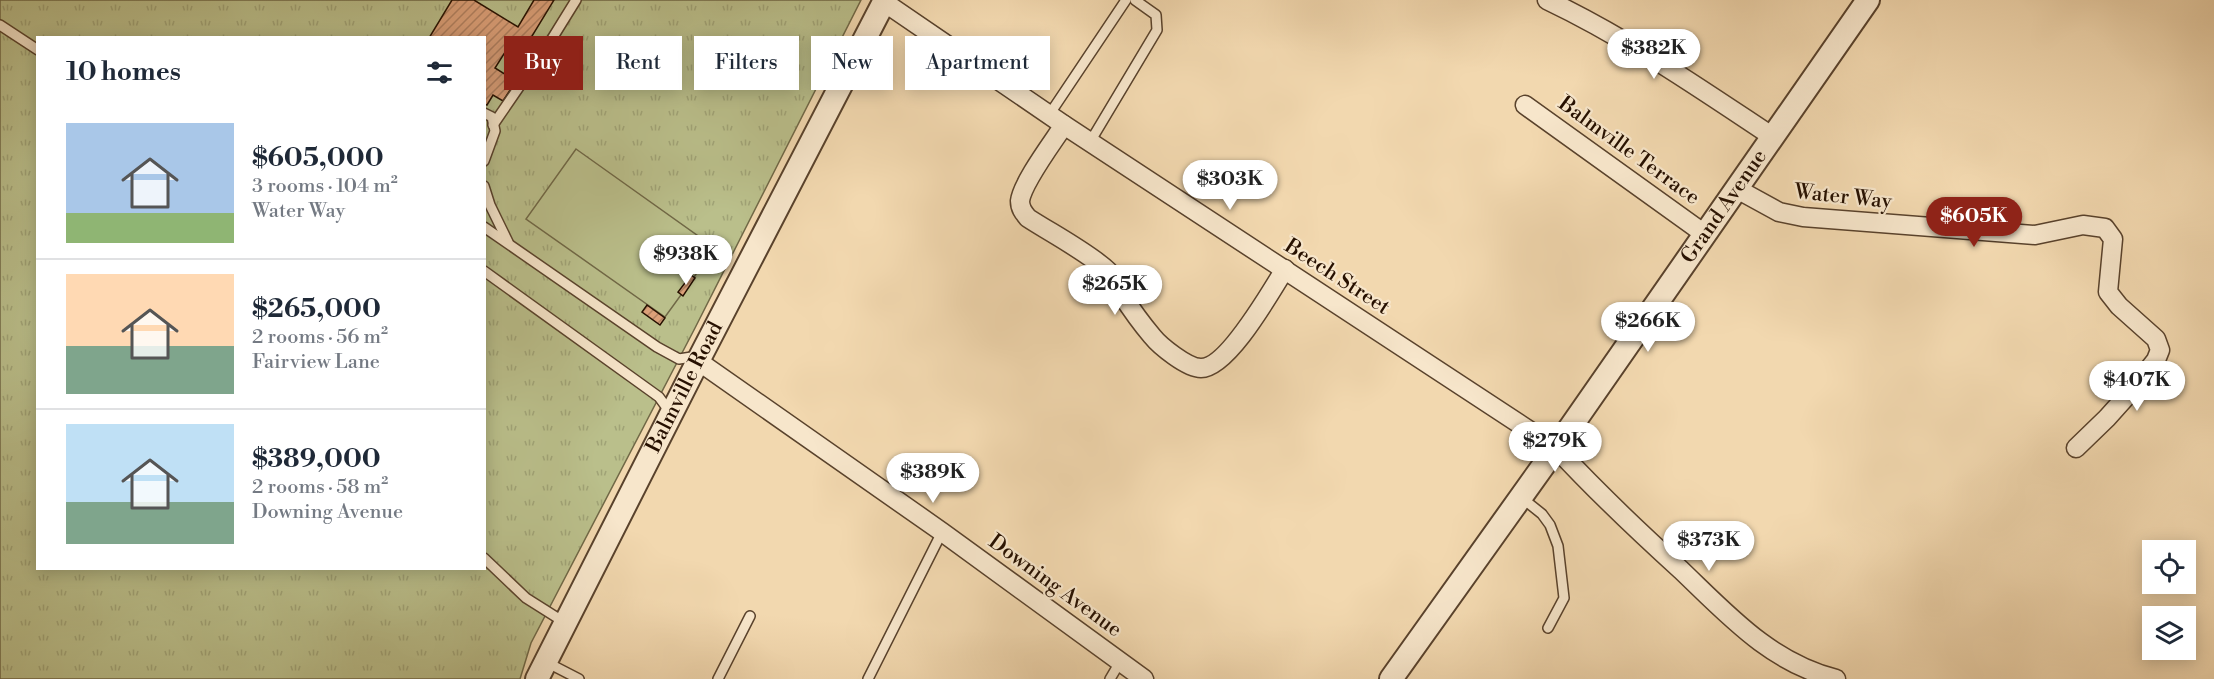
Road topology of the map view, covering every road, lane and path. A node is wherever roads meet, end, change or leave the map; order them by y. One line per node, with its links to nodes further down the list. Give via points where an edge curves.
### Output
1 (576, 0): 12 (lane)
2 (1126, 0): 11 (lane)
3 (1135, 0): 15 (lane, via 1156,15 1157,30)
4 (1547, 0): 14 (street, via 1614,34)
5 (1868, 0): 14 (street, Grand Avenue)
6 (885, 1): 11 (street, Beech Street); 24 (street, Balmville Road)
7 (0, 25): 8 (lane)
8 (36, 49)
9 (1525, 105): 20 (street, Balmville Terrace)
10 (486, 113): 12 (lane)
11 (1049, 115): 13 (street, Beech Street)
12 (494, 125): 16 (lane)
13 (1064, 125): 15 (street, Beech Street); 22 (street, via 1024,186 1021,209 1028,218 1110,273 1153,338 1173,354 1194,367 1203,368 1218,361 1260,309)
14 (1773, 137): 17 (street, Grand Avenue)
15 (1090, 142): 22 (street, Beech Street)
16 (486, 156)
17 (1737, 189): 20 (street, Grand Avenue); 27 (street, Water Way, via 1779,212 1803,217 2035,235 2083,225 2104,228 2113,239 2108,292 2156,339 2160,350 2133,389)
18 (486, 192): 21 (lane)
19 (486, 228): 21 (lane)
20 (1706, 235): 26 (street, Grand Avenue)
21 (510, 244): 24 (lane, via 657,347 679,359)
22 (1285, 269): 26 (street, Beech Street)
23 (486, 272): 25 (lane, via 659,397)
24 (699, 359): 25 (street, Balmville Road); 29 (street, Downing Avenue)
25 (671, 413): 32 (street, Balmville Road)
26 (1557, 448): 28 (street, Grand Avenue); 42 (street, Beech Street, via 1601,496 1744,630 1783,659)
27 (2076, 448)
28 (1521, 497): 33 (lane, via 1542,514 1558,546 1564,598); 41 (street, Grand Avenue)
29 (942, 532): 34 (street, Downing Avenue); 38 (lane)
30 (486, 560): 32 (lane, via 526,598)
31 (750, 616): 37 (lane)
32 (565, 623): 35 (street, Balmville Road)
33 (1548, 628)
34 (1120, 662): 39 (lane, Downing Avenue); 40 (street, Downing Avenue)
35 (541, 670): 36 (lane)
36 (579, 679)
37 (718, 679)
38 (868, 679)
39 (1110, 679)
40 (1144, 679)
41 (1390, 679)
42 (1836, 679)

